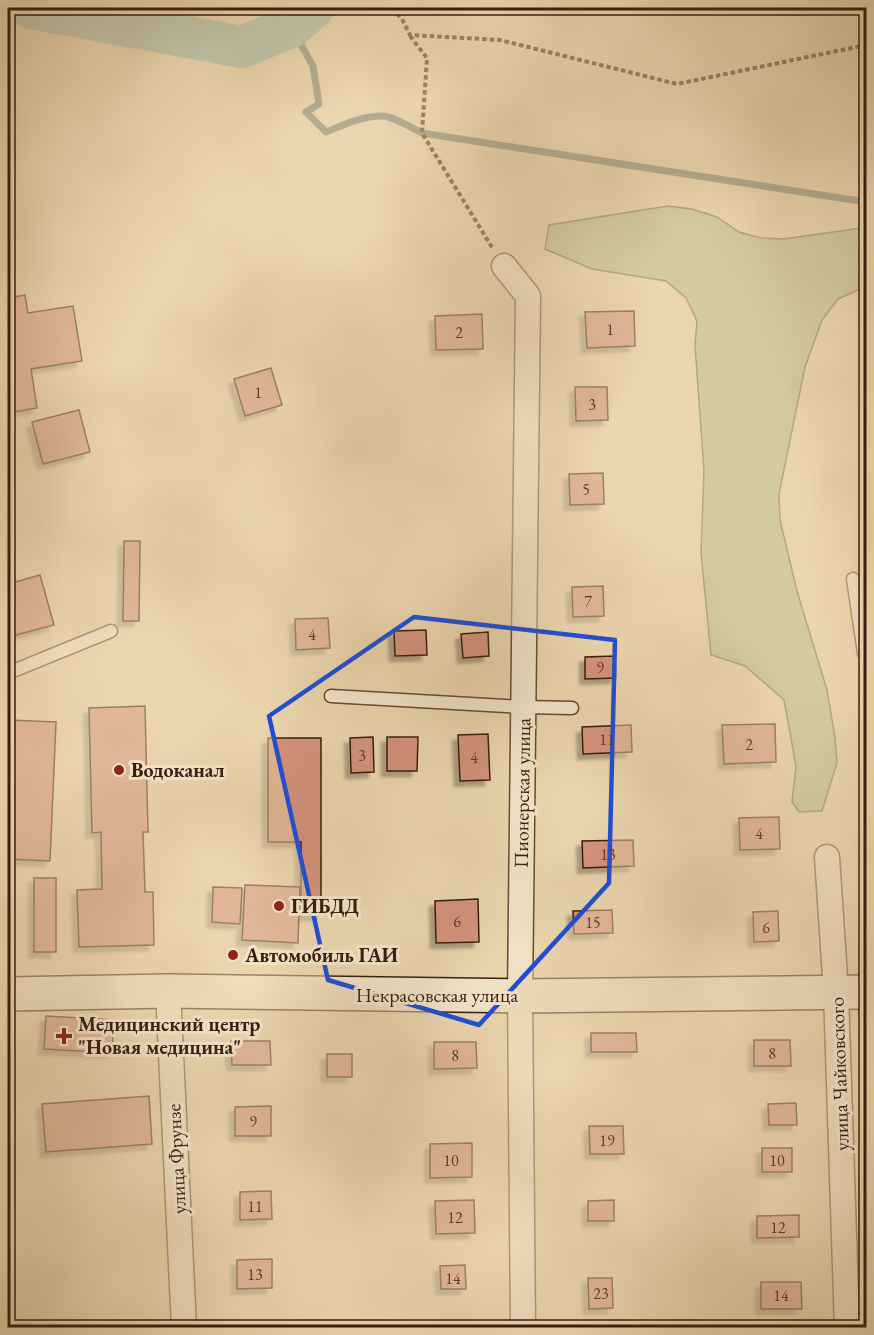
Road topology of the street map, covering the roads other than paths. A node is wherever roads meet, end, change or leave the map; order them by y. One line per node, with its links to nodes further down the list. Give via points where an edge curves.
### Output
1 (504, 266): 7 (street, Пионерская улица, via 528,296)
2 (853, 579): 4 (lane)
3 (111, 631): 5 (lane)
4 (867, 656)
5 (8, 673)
6 (331, 696): 7 (lane)
7 (523, 707): 8 (lane); 13 (street, Пионерская улица)
8 (572, 708)
9 (827, 857): 11 (street, улица Чайковского)
10 (168, 991): 12 (street, Некрасовская улица); 13 (street, Некрасовская улица); 14 (street, улица Фрунзе)
11 (851, 992): 13 (street, Некрасовская улица); 16 (street, улица Чайковского)
12 (8, 994)
13 (520, 996): 15 (street, Пионерская улица)
14 (184, 1328)
15 (523, 1328)
16 (847, 1328)

